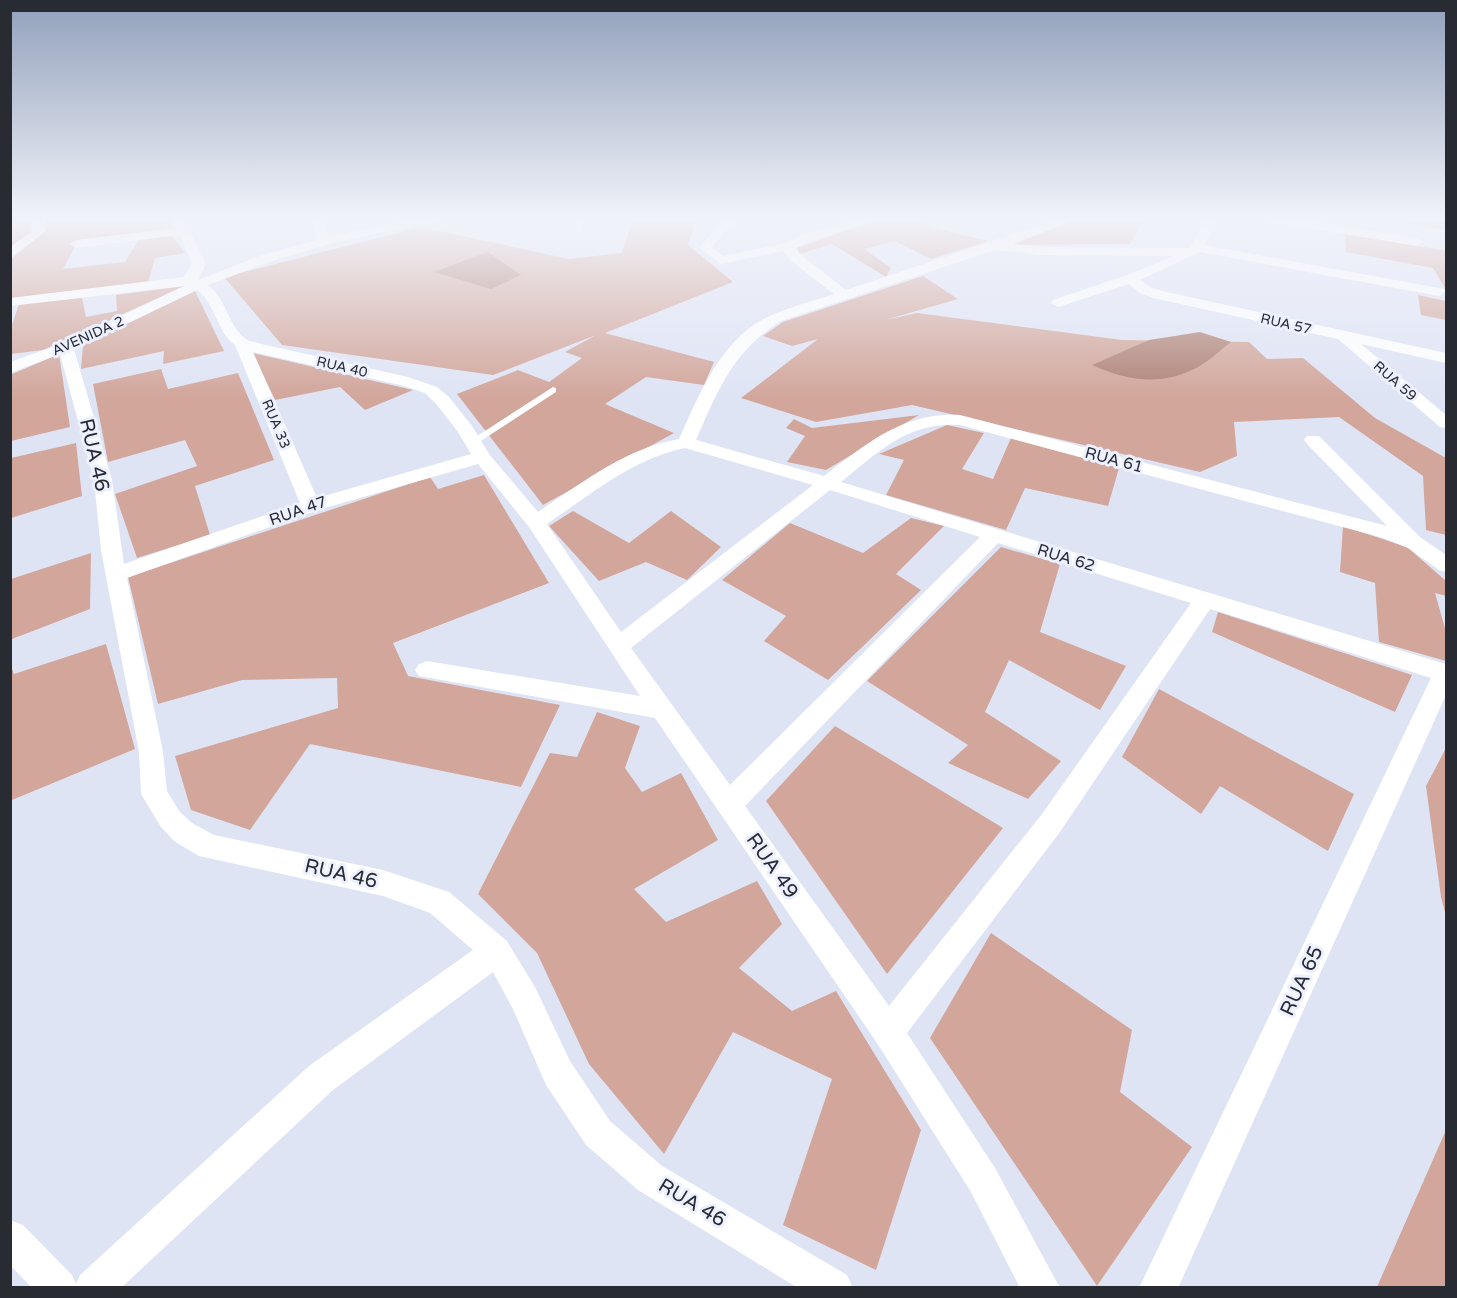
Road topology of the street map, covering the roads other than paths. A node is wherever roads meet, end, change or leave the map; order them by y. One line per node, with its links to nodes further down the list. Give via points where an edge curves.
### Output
1 (195, 278): 7 (street)
2 (207, 278): 7 (street, AVENIDA 2)
3 (822, 278): 9 (street)
4 (897, 278): 9 (street)
5 (1132, 278): 11 (street); 12 (street, RUA 57, via 1137,286 1176,299)
6 (1356, 278): 8 (street)
7 (194, 282): 10 (street); 13 (street, via 211,296); 14 (street, AVENIDA 2)
8 (1439, 292)
9 (844, 295): 22 (street, via 776,318 744,339 722,369)
10 (10, 302)
11 (1058, 303)
12 (1343, 337): 16 (street, RUA 57); 20 (street, RUA 59)
13 (241, 342): 23 (street, RUA 40, via 423,387 443,401); 25 (street, RUA 33)
14 (66, 347): 15 (street, AVENIDA 2); 31 (street, RUA 46, via 103,480)
15 (42, 356): 17 (street); 18 (street, AVENIDA 2)
16 (1446, 358)
17 (10, 360)
18 (10, 368)
19 (553, 390): 23 (lane)
20 (1446, 423)
21 (1313, 440): 28 (street)
22 (686, 443): 24 (street, RUA 62); 26 (street, via 669,444 641,455)
23 (478, 449): 25 (street, RUA 47); 26 (street, RUA 49)
24 (826, 483): 27 (street, RUA 62); 28 (street, RUA 61, via 905,427 921,421 955,419 1374,528); 33 (street, RUA 61)
25 (311, 506): 31 (street, RUA 47)
26 (536, 522): 33 (street, RUA 49)
27 (994, 535): 32 (street, RUA 62); 37 (street)
28 (1415, 543): 29 (street); 30 (street)
29 (1446, 552)
30 (1446, 565)
31 (117, 574): 38 (street, RUA 46, via 151,752 154,794 183,832 209,847 383,883 439,902)
32 (1204, 601): 35 (street, RUA 62); 39 (street, via 1051,823)
33 (618, 646): 36 (street, RUA 49)
34 (427, 670): 36 (street)
35 (1446, 673): 45 (street, RUA 65)
36 (662, 709): 37 (street, RUA 49)
37 (729, 804): 39 (street, RUA 49)
38 (497, 951): 42 (street, via 321,1078); 43 (street, RUA 46, via 524,998 558,1073 598,1133 650,1178)
39 (888, 1032): 44 (street, RUA 49, via 983,1180)
40 (10, 1238): 41 (street)
41 (59, 1287)
42 (93, 1287)
43 (834, 1287)
44 (1041, 1287)
45 (1158, 1287)

